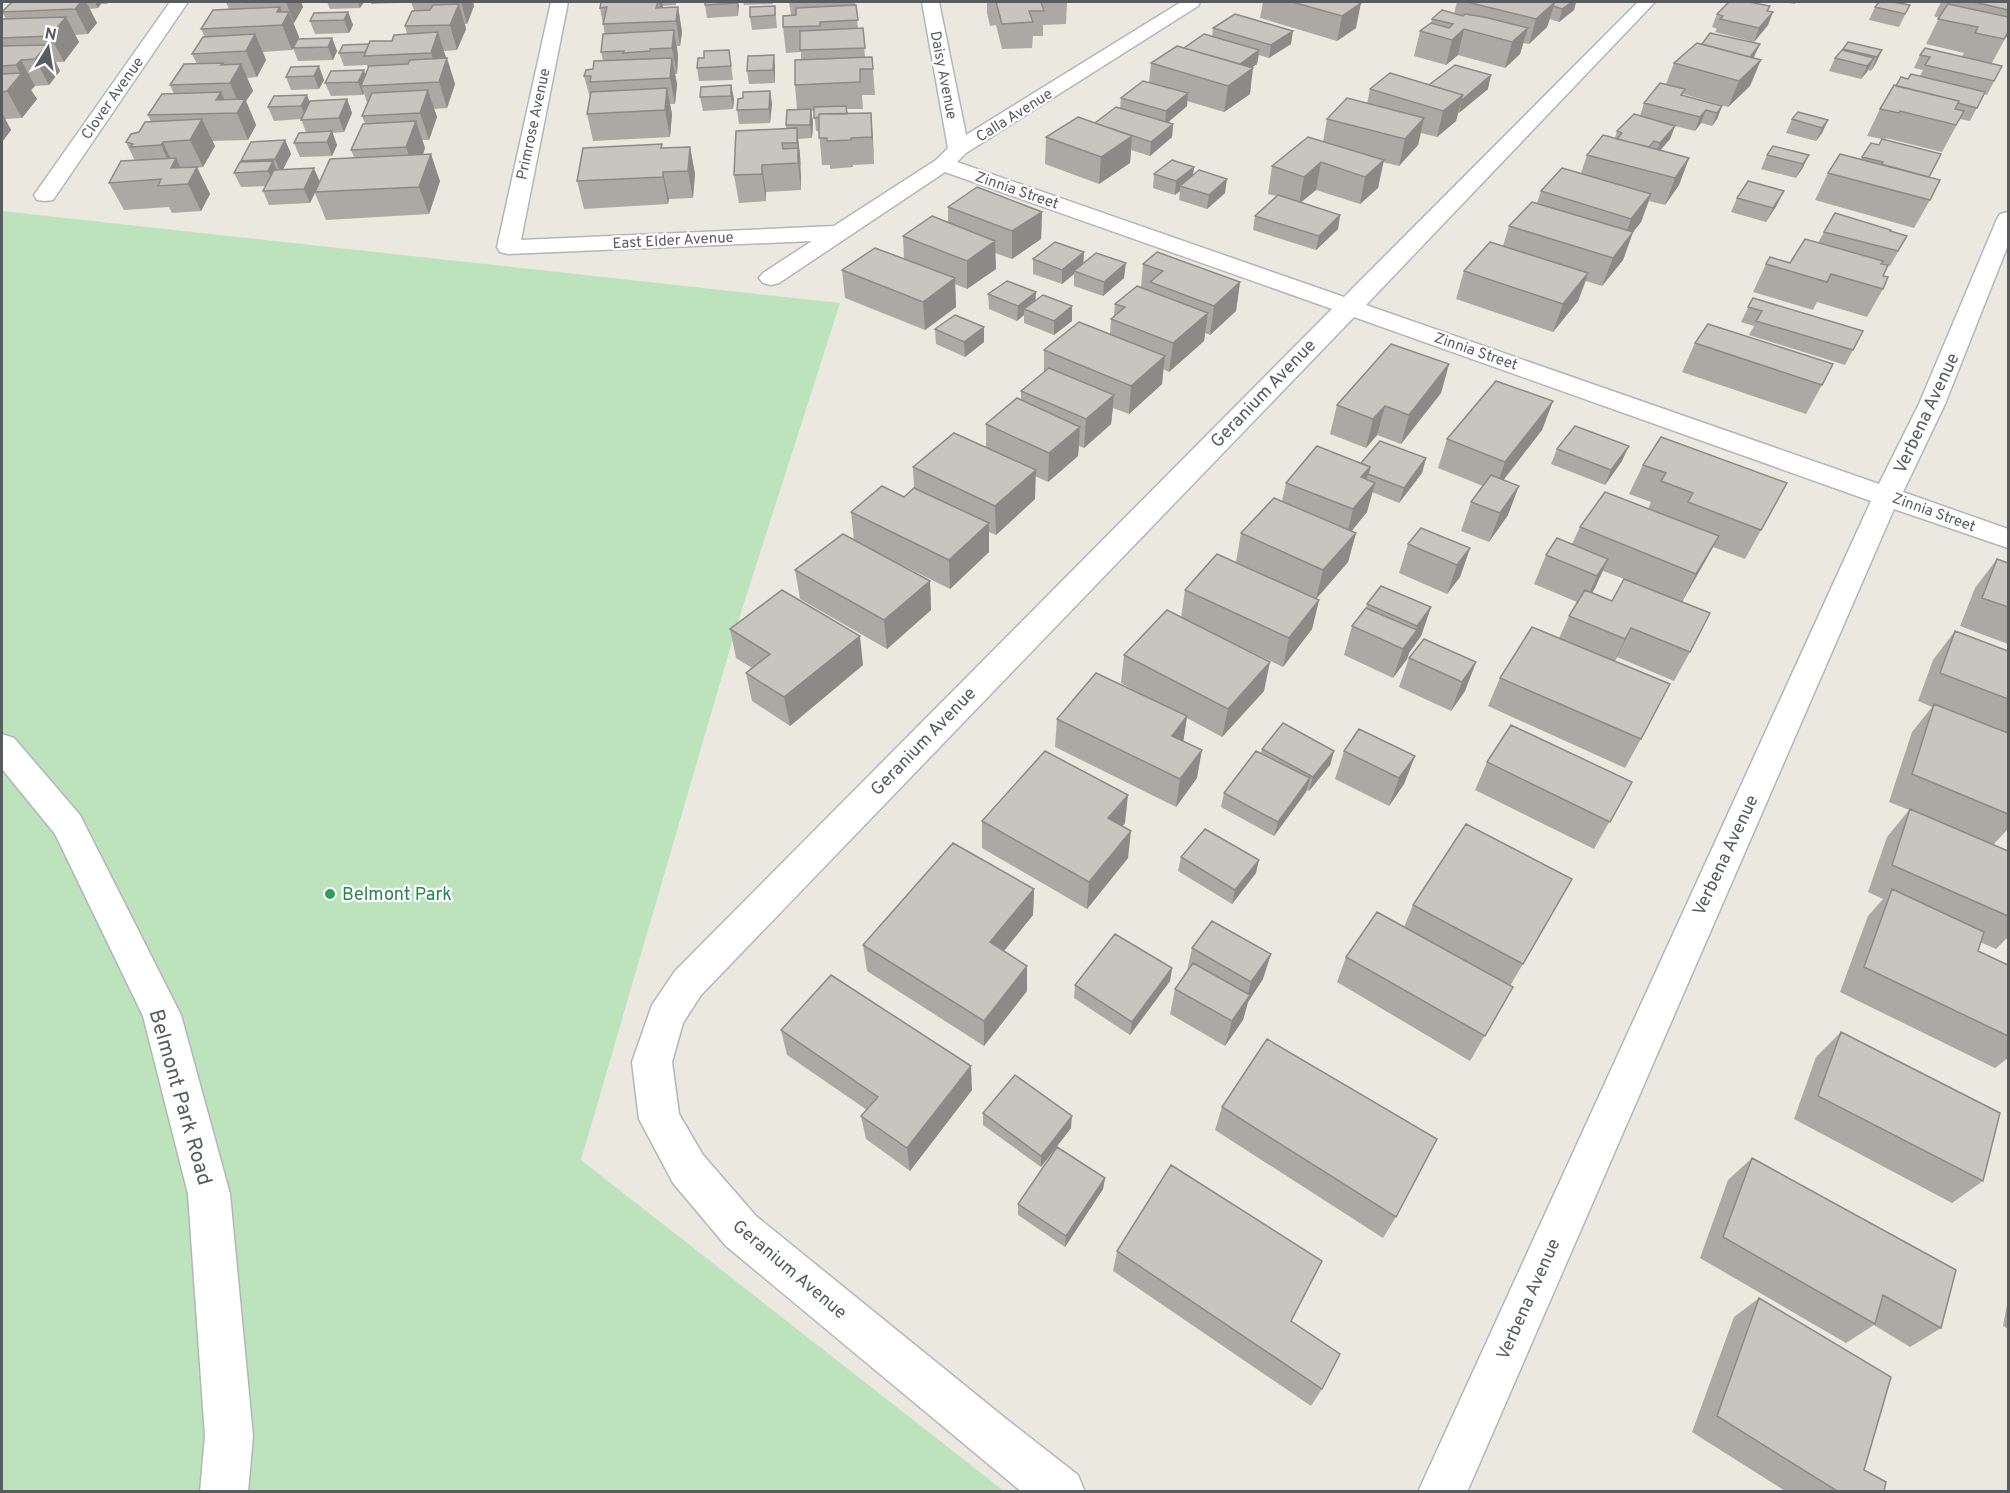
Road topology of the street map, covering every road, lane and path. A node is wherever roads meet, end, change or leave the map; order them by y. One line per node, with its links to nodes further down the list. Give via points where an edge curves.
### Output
1 (179, 2): 7 (street, Clover Avenue)
2 (559, 2): 10 (street, Primrose Avenue)
3 (930, 2): 6 (street, Daisy Avenue)
4 (1192, 2): 6 (street, Calla Avenue)
5 (1647, 2): 12 (street, Geranium Avenue)
6 (951, 156): 9 (street, Calla Avenue); 12 (street, Zinnia Street)
7 (45, 195)
8 (2008, 219): 13 (street, Verbena Avenue, via 1932,404)
9 (838, 233): 10 (street, East Elder Avenue); 11 (street, Calla Avenue)
10 (508, 247)
11 (771, 278)
12 (1348, 306): 13 (street, Zinnia Street); 17 (street, Geranium Avenue, via 688,982 666,1017 652,1062 659,1119 688,1169 741,1231)
13 (1887, 495): 14 (street, Zinnia Street); 18 (street, Verbena Avenue)
14 (2008, 539)
15 (2, 747): 16 (street, Belmont Park Road, via 68,825 162,1015 209,1194 229,1436)
16 (224, 1491)
17 (1061, 1491)
18 (1442, 1491)

